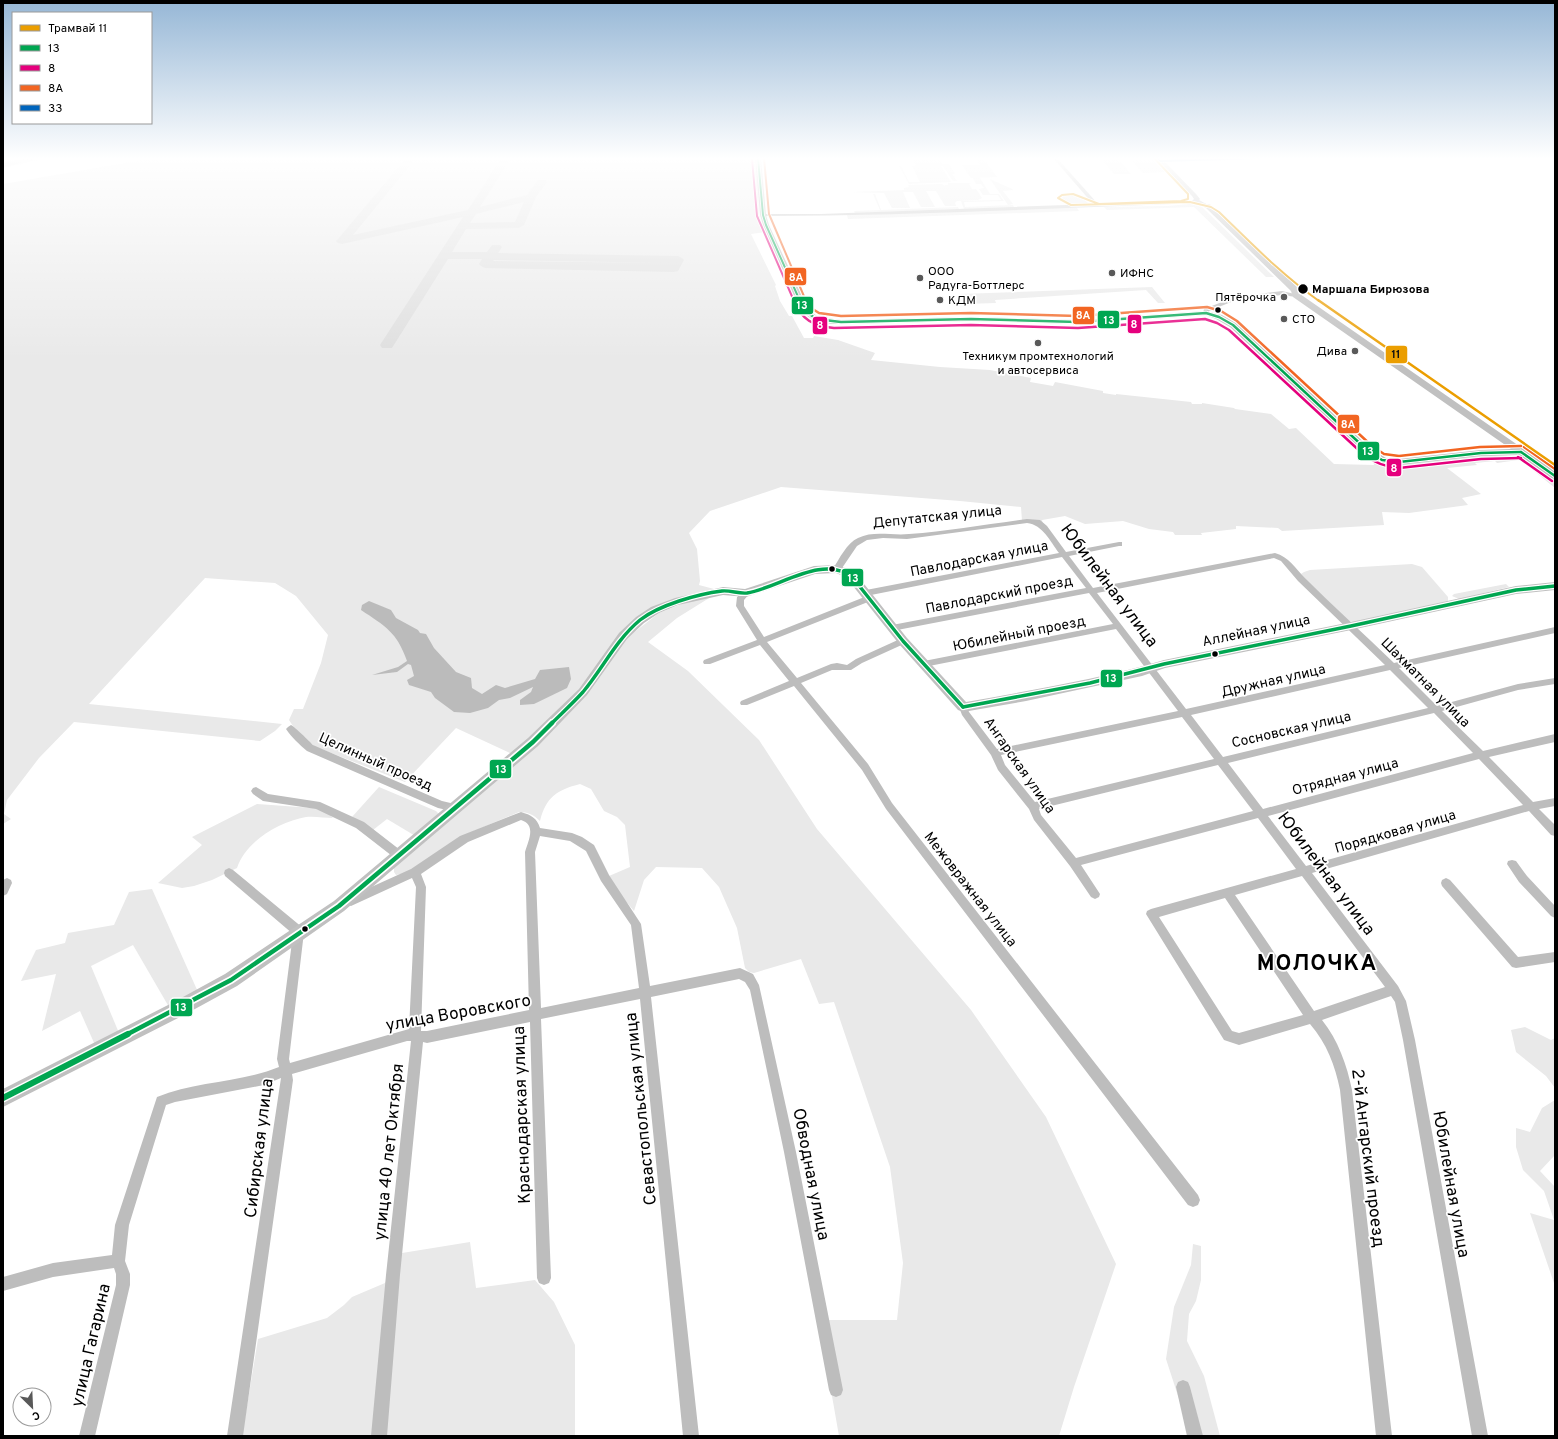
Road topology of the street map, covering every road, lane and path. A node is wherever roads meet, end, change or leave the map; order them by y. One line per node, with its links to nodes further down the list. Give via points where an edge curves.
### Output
1 (767, 225): 4 (main road, via 803,308 809,315 819,319 847,322 971,319 1078,322)
2 (1227, 225): 3 (main road, via 1295,290)
3 (1296, 295): 4 (street, via 1282,293 1235,299 1206,310); 5 (main road)
4 (1206, 313): 5 (main road, via 1229,322 1374,456 1384,461)
5 (1521, 452): 6 (main road)
6 (1555, 476)
7 (1044, 528): 9 (street, Юбилейная улица); 11 (street, Депутатская улица, via 1037,522 1027,521 907,537 865,539 857,542)
8 (1119, 544): 9 (street, Павлодарская улица)
9 (1066, 555): 13 (street, Юбилейная улица); 15 (street, Павлодарская улица)
10 (1275, 555): 13 (street, Павлодарский проезд); 17 (street, Шахматная улица, via 1284,559 1301,579)
11 (837, 569): 14 (main road, via 814,570); 15 (main road, Ангарская улица, via 847,573)
12 (1555, 586): 17 (main road, Аллейная улица, via 1516,590)
13 (1092, 590): 16 (street, Юбилейная улица); 18 (street, Павлодарский проезд)
14 (746, 593): 20 (street, Межовражная улица, via 740,599 740,606); 41 (main road, via 723,591 700,595 655,610 640,620 623,636 583,692 533,742)
15 (868, 595): 18 (main road, Ангарская улица); 20 (street, Павлодарская улица, via 837,612)
16 (1119, 626): 23 (street, Юбилейный проезд); 25 (street, Юбилейная улица)
17 (1351, 626): 24 (street, Шахматная улица); 25 (main road, Аллейная улица)
18 (892, 628): 21 (main road, Ангарская улица)
19 (1555, 630): 24 (street, Дружная улица)
20 (762, 641): 22 (street, Павлодарская улица); 27 (street, Межовражная улица)
21 (902, 642): 23 (main road, Ангарская улица); 27 (street, via 848,668 837,666)
22 (707, 662)
23 (924, 664): 29 (main road, Ангарская улица)
24 (1392, 667): 30 (street, Шахматная улица); 31 (street, Дружная улица)
25 (1152, 668): 29 (main road, Аллейная улица); 31 (street, Юбилейная улица)
26 (1555, 681): 30 (street, Сосновская улица, via 1518,687)
27 (797, 682): 28 (street); 67 (street, Межовражная улица, via 865,767 889,806)
28 (744, 703)
29 (964, 707): 34 (street, Ангарская улица, via 965,713)
30 (1434, 710): 35 (street, Шахматная улица); 36 (street, Сосновская улица)
31 (1185, 713): 34 (street, Дружная улица); 36 (street, Юбилейная улица)
32 (291, 729): 41 (street, Целинный проезд, via 310,748 441,805)
33 (1555, 738): 35 (street, Отрядная улица)
34 (995, 754): 39 (street, Ангарская улица, via 1001,767)
35 (1481, 755): 40 (street, Шахматная улица); 42 (street, Отрядная улица)
36 (1220, 761): 39 (street, Сосновская улица, via 1037,804); 42 (street, Юбилейная улица)
37 (256, 792): 45 (street, via 266,798 317,805 360,825)
38 (1555, 802): 40 (street, Порядковая улица)
39 (1034, 807): 46 (street, Ангарская улица, via 1037,817)
40 (1530, 807): 44 (street, Шахматная улица); 49 (street, Порядковая улица)
41 (456, 808): 45 (main road)
42 (1261, 813): 46 (street, Отрядная улица); 49 (street, Юбилейная улица)
43 (536, 832): 48 (street, via 534,824 521,816 464,839); 60 (street, Севастопольская улица, via 570,837 590,848 605,878 636,924); 61 (street, Краснодарская улица, via 530,852)
44 (1555, 832)
45 (400, 856): 54 (main road)
46 (1074, 863): 53 (street, Ангарская улица)
47 (1512, 864): 55 (street)
48 (415, 872): 54 (street); 63 (street, улица 40 лет Октября, via 420,887)
49 (1304, 872): 52 (street, Порядковая улица); 59 (street, Юбилейная улица)
50 (229, 873): 56 (street)
51 (1446, 884): 57 (street, via 1516,963)
52 (1228, 893): 62 (street, 2-й Ангарский проезд); 62 (street, Порядковая улица, via 1151,914 1228,1036 1239,1039)
53 (1094, 894)
54 (339, 906): 56 (main road)
55 (1555, 913)
56 (299, 932): 64 (street, Сибирская улица, via 283,1059); 65 (main road, via 230,980)
57 (1555, 957)
58 (740, 973): 60 (street, улица Воровского); 72 (street, Обводная улица, via 749,978 755,989 790,1152)
59 (1394, 990): 62 (street); 79 (street, Юбилейная улица, via 1400,1001 1409,1040)
60 (645, 992): 61 (street, улица Воровского); 76 (street, Севастопольская улица)
61 (534, 1016): 63 (street, улица Воровского); 69 (street, Краснодарская улица)
62 (1312, 1018): 78 (street, 2-й Ангарский проезд, via 1323,1029 1342,1066)
63 (416, 1037): 64 (street, улица Воровского, via 407,1035); 75 (street, улица 40 лет Октября, via 417,1054 393,1275)
64 (284, 1070): 66 (street, улица Воровского, via 264,1079); 74 (street, Сибирская улица, via 287,1080)
65 (3, 1098)
66 (161, 1101): 68 (street, улица Гагарина, via 122,1225)
67 (1193, 1200)
68 (118, 1261): 70 (street, via 53,1270); 73 (street, улица Гагарина, via 123,1274 123,1286)
69 (544, 1278)
70 (3, 1284)
71 (1183, 1387): 77 (street)
72 (836, 1390)
73 (87, 1436)
74 (235, 1436)
75 (379, 1436)
76 (691, 1436)
77 (1195, 1436)
78 (1384, 1436)
79 (1480, 1436)

